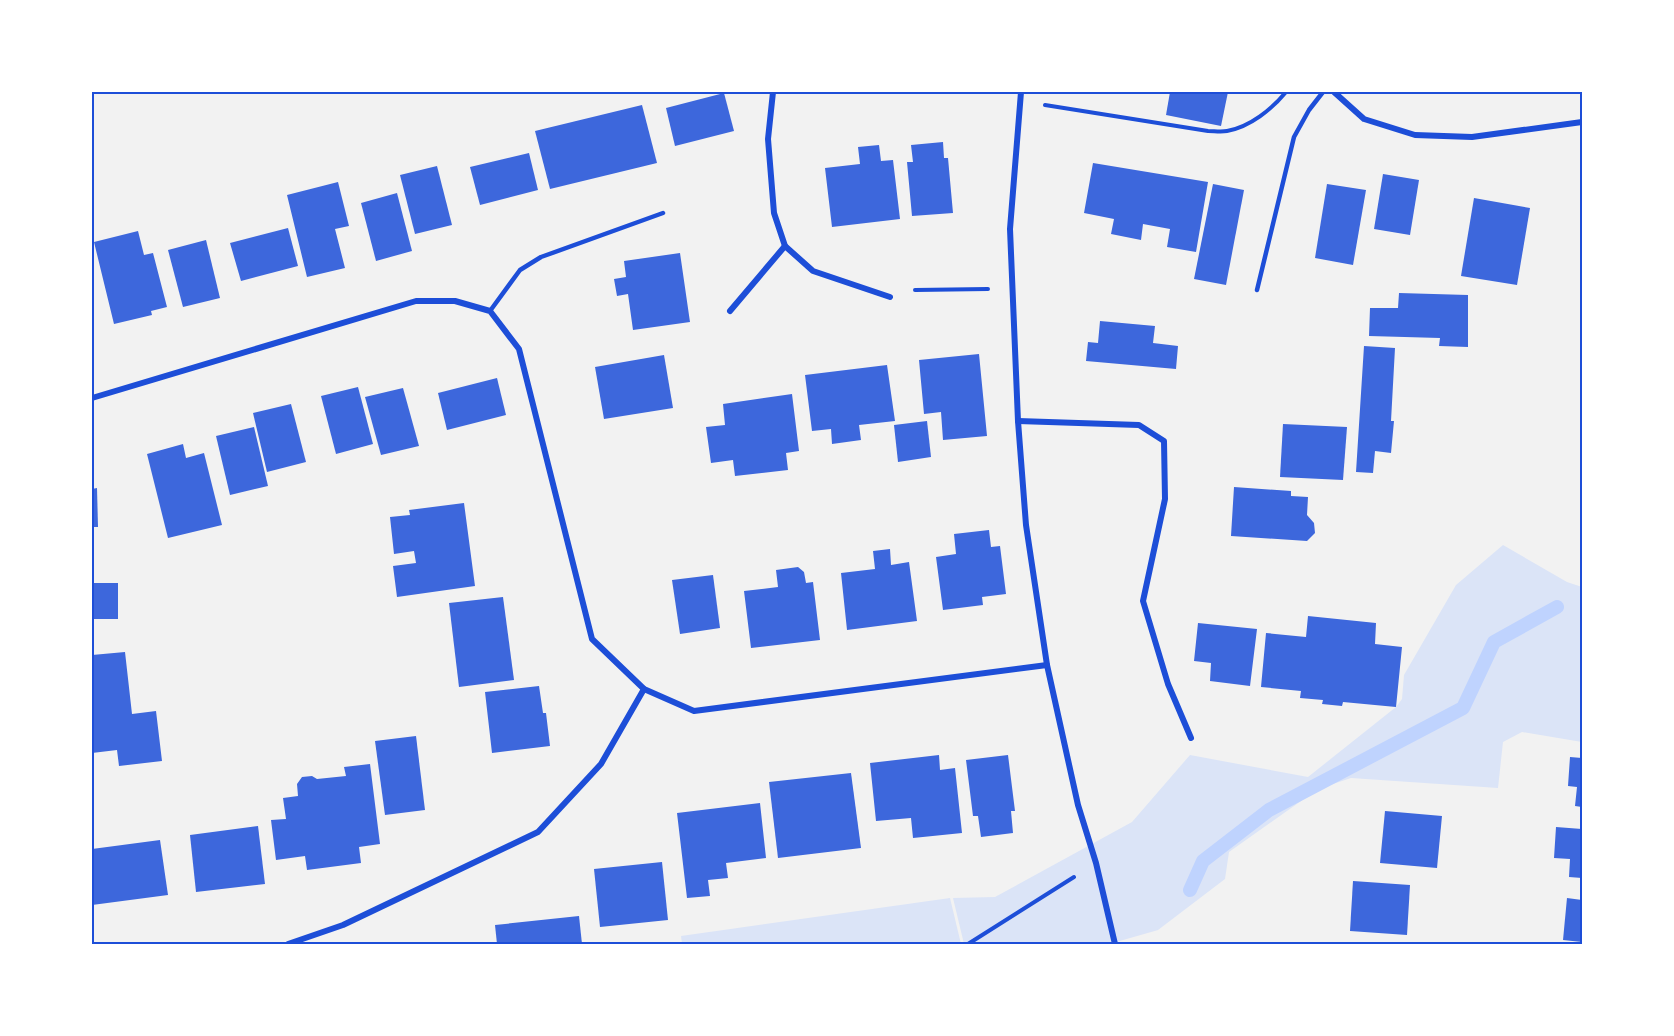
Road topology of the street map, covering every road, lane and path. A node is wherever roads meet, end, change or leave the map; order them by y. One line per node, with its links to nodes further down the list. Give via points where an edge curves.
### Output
1 (773, 92): 9 (street, via 768,139 774,213)
2 (1021, 92): 6 (street)
3 (1286, 92): 6 (path, via 1249,123 1227,131)
4 (1323, 92): 12 (lane, via 1294,137)
5 (1334, 92): 7 (street, via 1364,119 1415,135 1472,136)
6 (1020, 101): 10 (street, via 1010,229)
7 (1582, 122)
8 (663, 213): 14 (lane, via 541,257 520,270)
9 (785, 246): 11 (street, via 813,271); 15 (street)
10 (1013, 288): 11 (path); 17 (street)
11 (872, 290): 13 (street)
12 (1257, 290)
13 (890, 297)
14 (490, 311): 16 (street, via 455,300 416,301); 19 (street, via 519,349 592,639)
15 (730, 311)
16 (92, 399)
17 (1018, 421): 18 (street, via 1026,525); 20 (street, via 1139,424 1164,441 1165,499 1143,601 1168,684)
18 (1047, 665): 19 (street, via 694,711); 21 (street, via 1078,806)
19 (644, 689): 22 (street, via 601,764 538,832 343,925)
20 (1191, 738)
21 (1096, 863): 23 (path); 24 (street)
22 (288, 945)
23 (968, 945)
24 (1116, 945)

